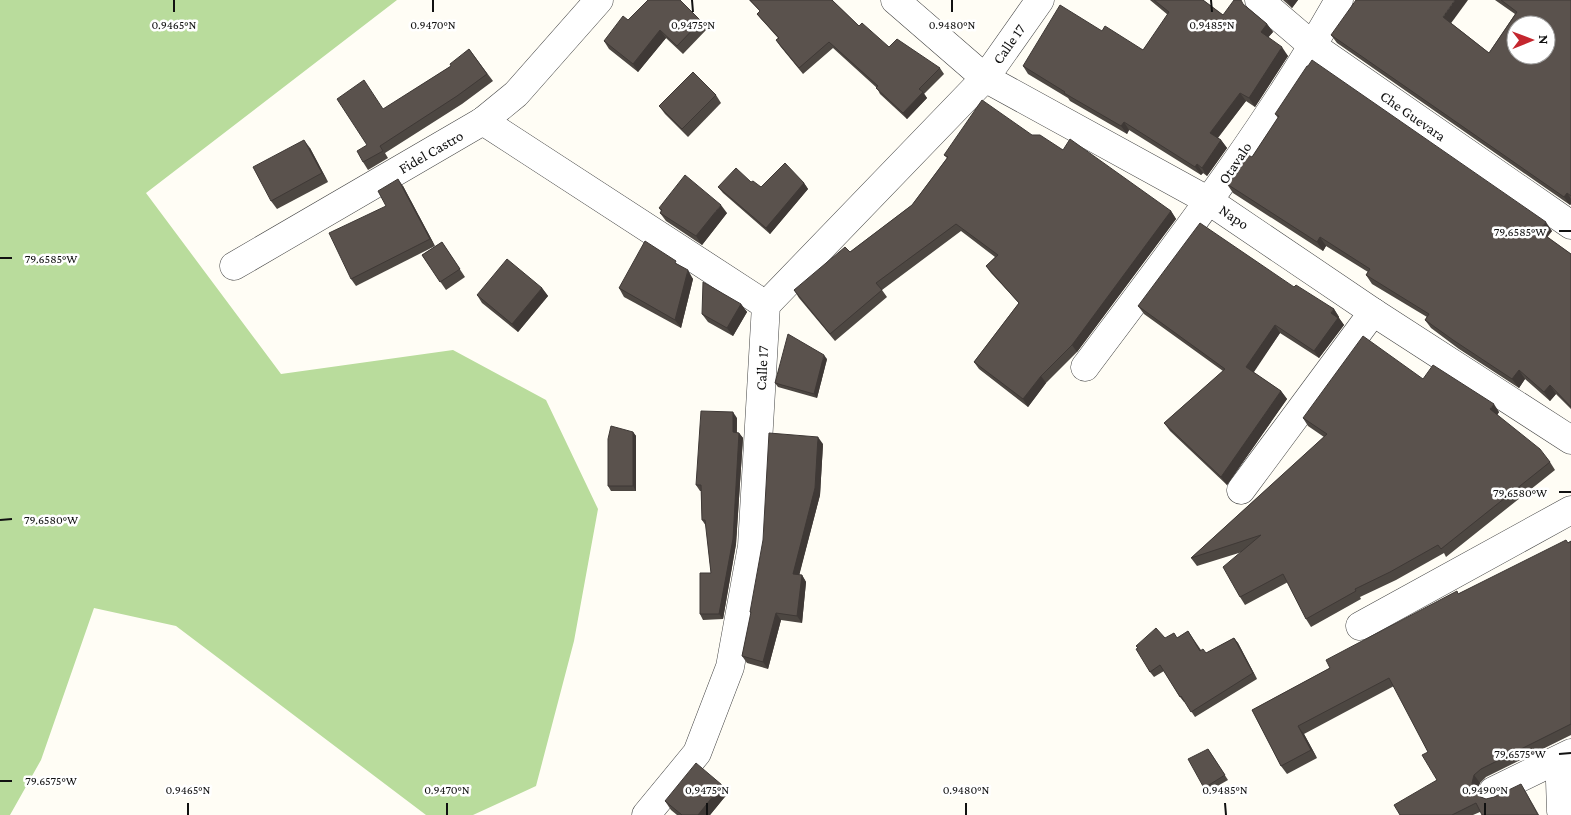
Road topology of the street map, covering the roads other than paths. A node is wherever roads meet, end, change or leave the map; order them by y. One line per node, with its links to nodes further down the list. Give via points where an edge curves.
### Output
1 (599, 0): 8 (street, Fidel Castro, via 516,94)
2 (895, 0): 7 (street, Napo)
3 (1040, 0): 7 (street, Calle 17)
4 (1259, 0): 6 (street, Che Guevara)
5 (1339, 0): 6 (street, Otavalo)
6 (1313, 46): 9 (street, Otavalo); 10 (street, Che Guevara)
7 (986, 78): 9 (street, Napo); 12 (street, Calle 17)
8 (483, 122): 11 (street, Fidel Castro); 12 (street)
9 (1209, 201): 13 (street, Napo); 14 (street, Otavalo)
10 (1571, 225)
11 (234, 266)
12 (766, 305): 22 (street, Calle 17, via 752,546 730,667 697,753)
13 (1373, 312): 15 (street, Napo); 16 (street)
14 (1085, 367)
15 (1571, 440)
16 (1241, 490)
17 (1571, 510): 18 (street)
18 (1360, 626)
19 (1571, 752): 21 (street)
20 (1571, 760): 23 (street, via 1560,781)
21 (1493, 791)
22 (646, 815)
23 (1563, 815)

